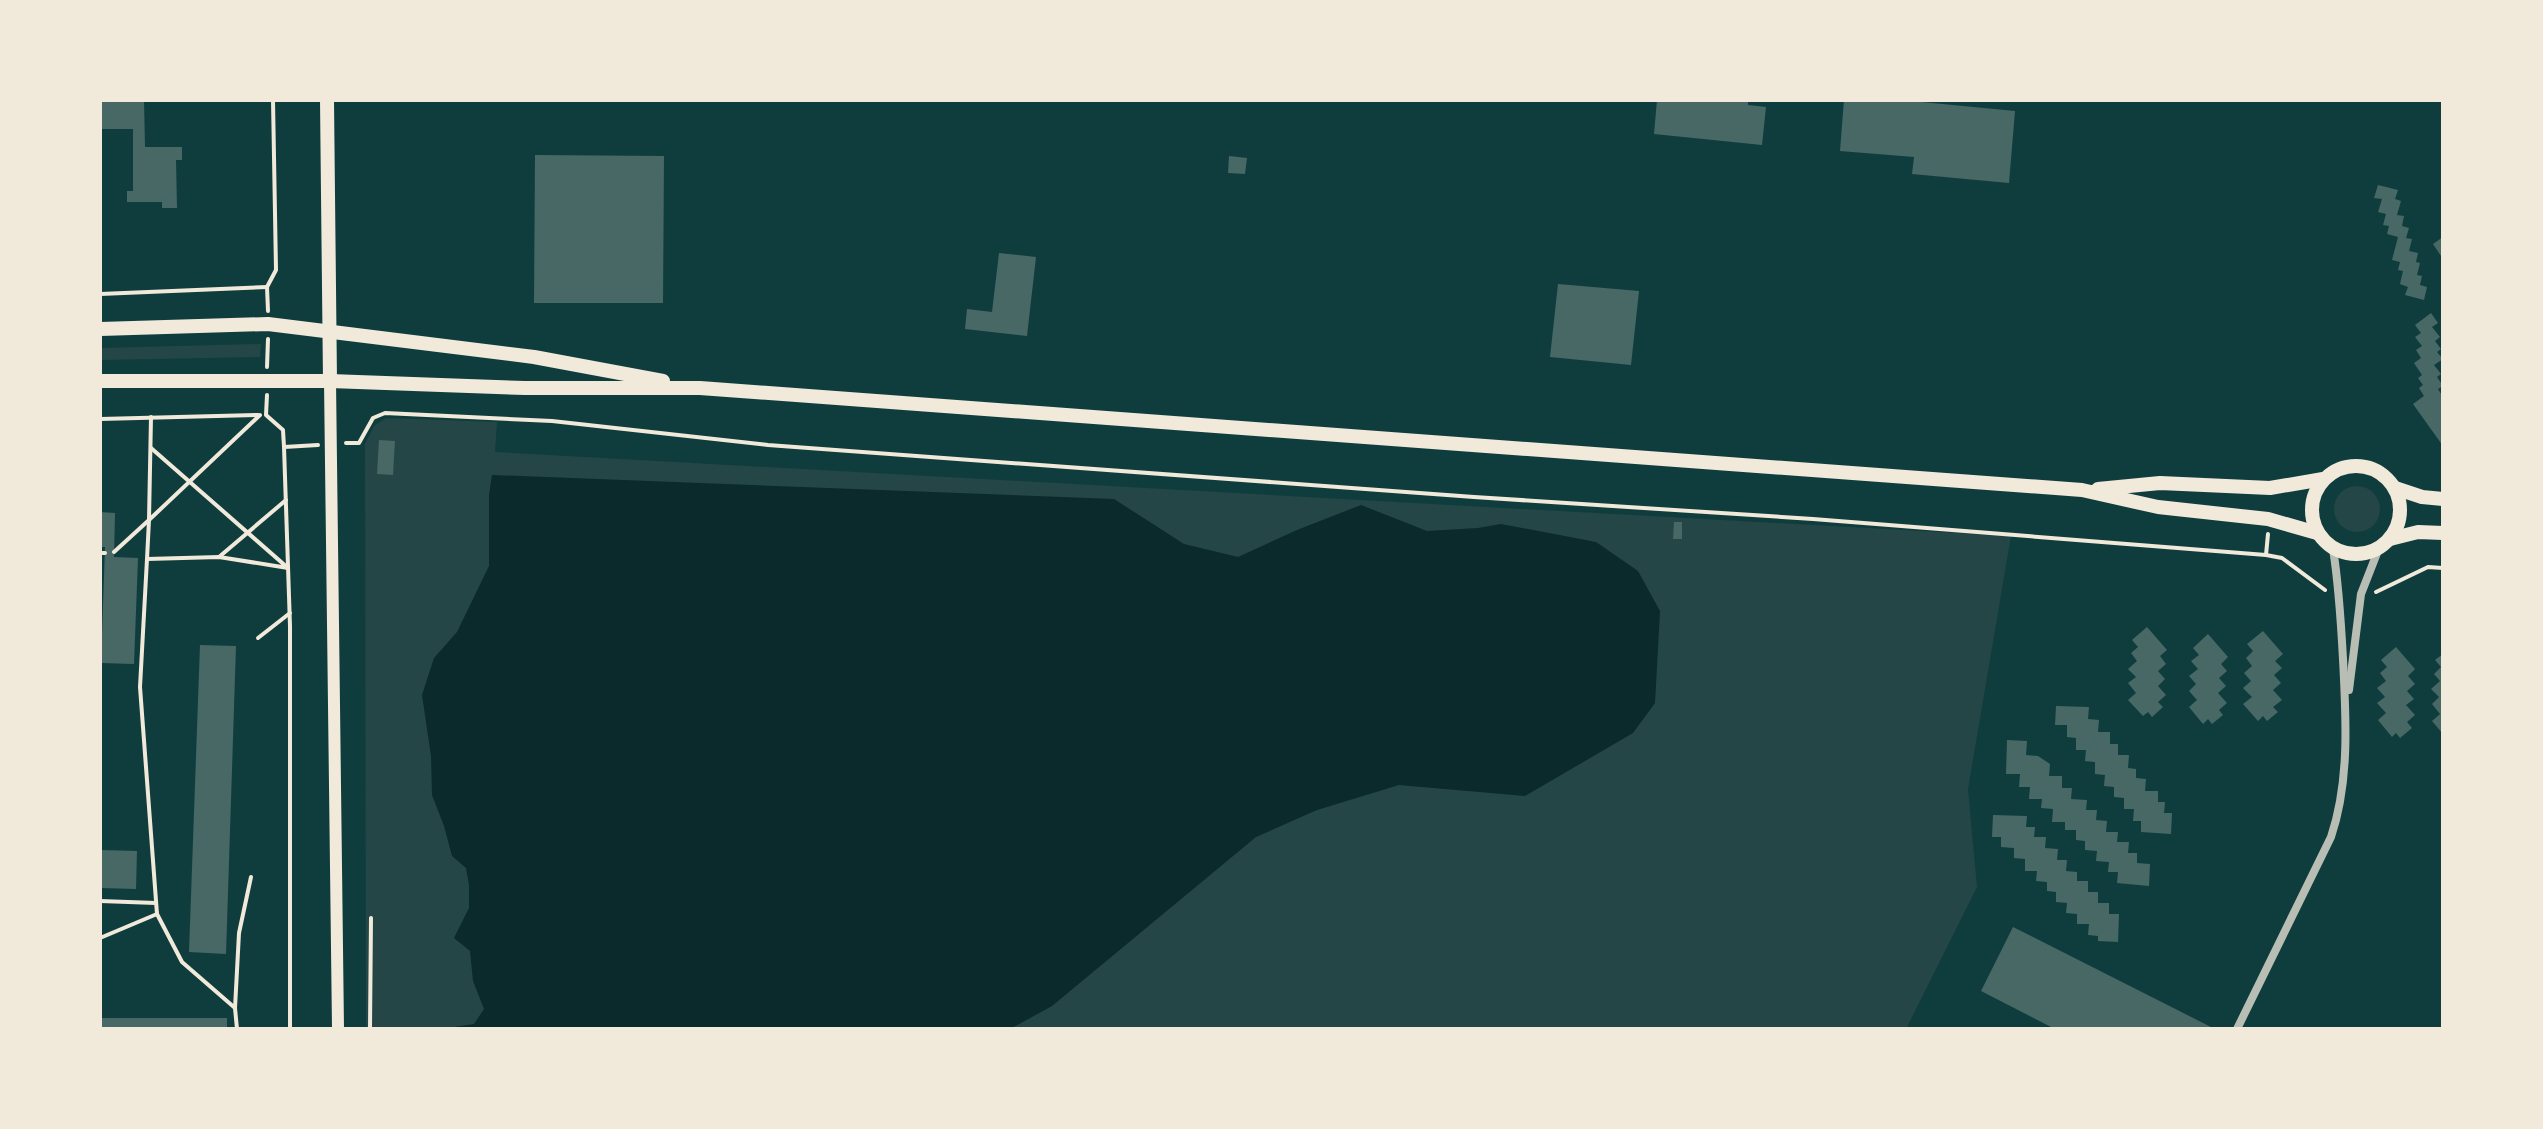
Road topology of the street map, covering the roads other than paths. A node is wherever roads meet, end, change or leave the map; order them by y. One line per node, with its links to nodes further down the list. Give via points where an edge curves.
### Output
1 (327, 100): 3 (main road)
2 (100, 329): 3 (main road, via 268,324)
3 (329, 332): 5 (main road); 6 (main road, via 534,357)
4 (100, 381): 5 (main road)
5 (330, 381): 6 (main road); 16 (main road)
6 (700, 388): 9 (main road)
7 (2323, 479): 8 (main road, via 2349,466 2363,466 2376,470); 9 (main road, via 2270,488 2160,483); 11 (main road, via 2311,505)
8 (2395, 488): 10 (main road); 13 (main road, via 2400,514)
9 (2082, 490): 11 (main road, via 2158,507 2268,519)
10 (2443, 499)
11 (2317, 533): 14 (main road)
12 (2443, 533): 13 (main road, via 2418,532)
13 (2384, 544): 14 (main road, via 2356,555); 15 (street, via 2361,594)
14 (2333, 549): 15 (street)
15 (2346, 711): 17 (street, via 2339,814)
16 (338, 1029)
17 (2237, 1029)

